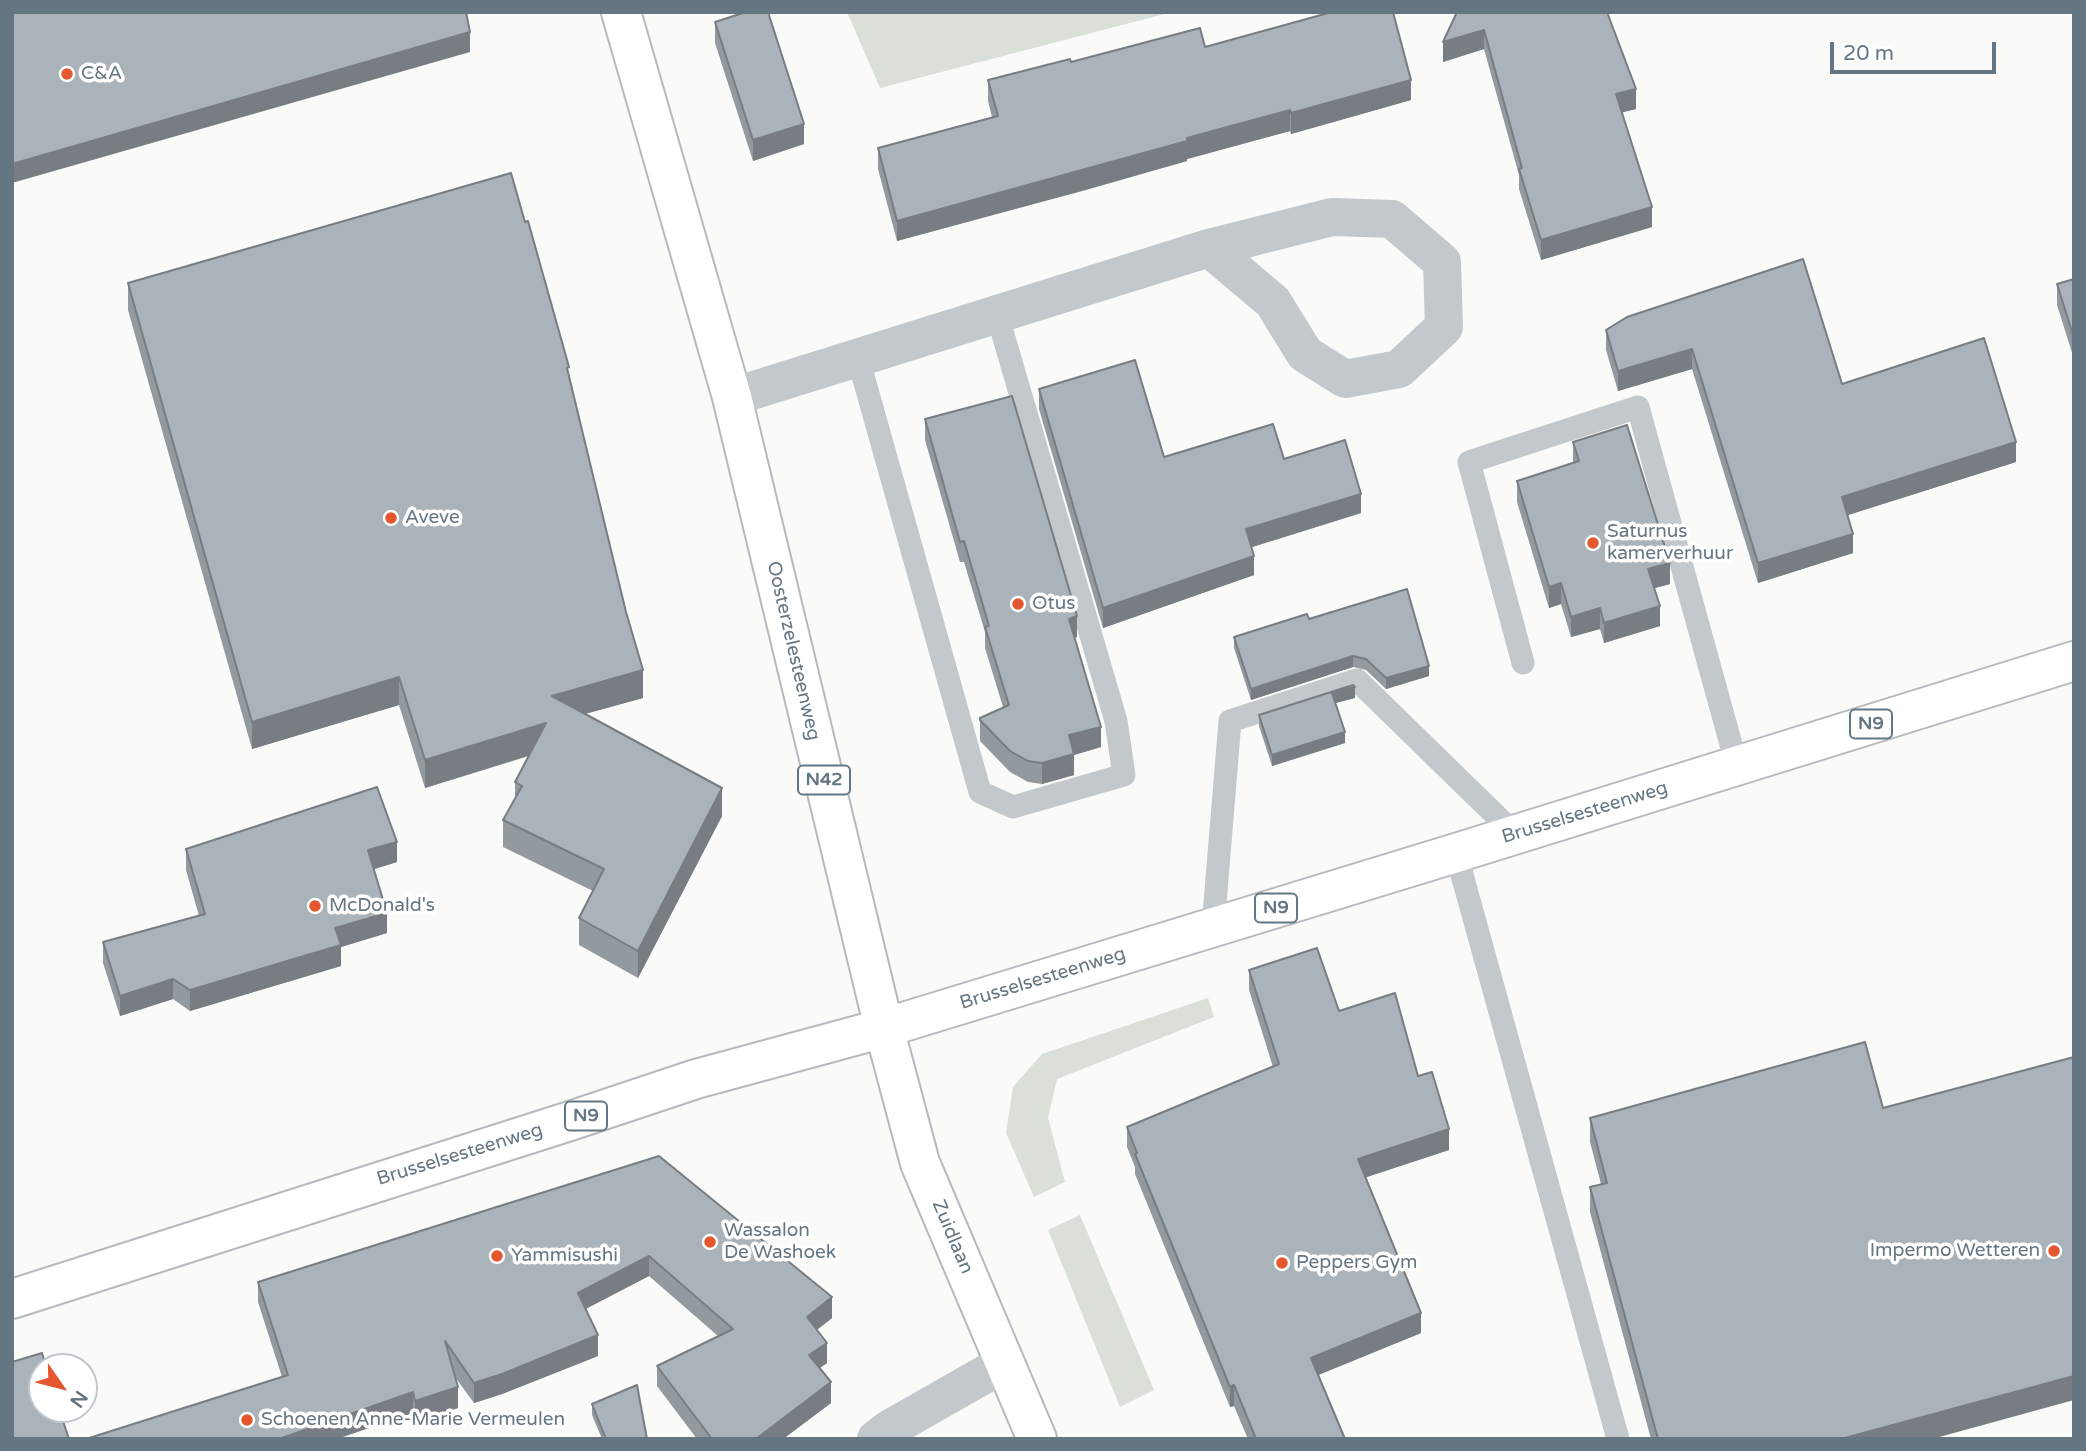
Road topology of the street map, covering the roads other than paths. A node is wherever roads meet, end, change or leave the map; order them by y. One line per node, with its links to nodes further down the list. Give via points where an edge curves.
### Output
1 (621, 12): 5 (main road, Oosterzelesteenweg / N42)
2 (1209, 248): 2 (street, via 1332,217 1392,219 1442,262 1444,327 1399,369 1345,379 1305,354 1273,302); 3 (street)
3 (997, 314): 4 (street); 4 (lane, via 1116,721 1124,775 1013,807 980,792)
4 (858, 358): 5 (street)
5 (732, 397): 12 (main road, Oosterzelesteenweg / N42)
6 (2074, 660): 8 (main road, Brusselsesteenweg / N9)
7 (1523, 663): 8 (lane, via 1469,462 1638,407)
8 (1737, 765): 9 (main road, Brusselsesteenweg / N9)
9 (1516, 835): 10 (main road, Brusselsesteenweg / N9); 11 (lane, via 1357,680 1230,721)
10 (1456, 853): 11 (main road, Brusselsesteenweg / N9); 17 (lane)
11 (1213, 927): 12 (main road, Brusselsesteenweg / N9)
12 (884, 1028): 13 (main road, Brusselsesteenweg / N9, via 696,1079); 14 (main road, Zuidlaan, via 920,1163)
13 (12, 1299)
14 (1005, 1363): 15 (street); 16 (main road, Zuidlaan)
15 (876, 1439)
16 (1037, 1439)
17 (1618, 1439)

